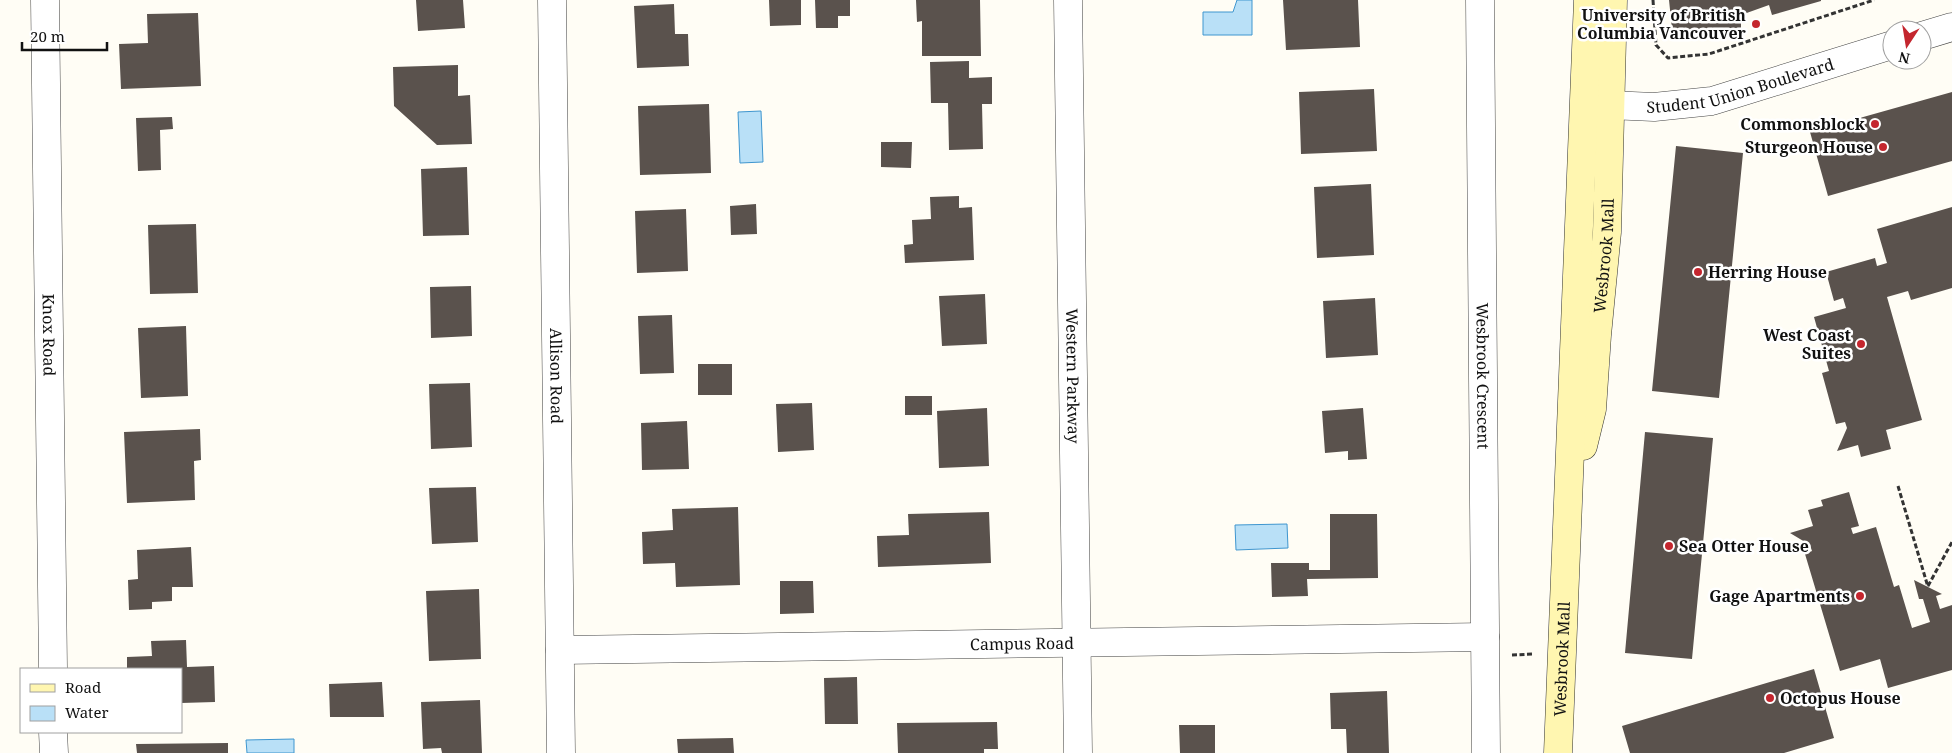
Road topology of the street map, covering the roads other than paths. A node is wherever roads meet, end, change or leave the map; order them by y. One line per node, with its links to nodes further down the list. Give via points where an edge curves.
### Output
1 (45, 0): 16 (street, Knox Road)
2 (552, 0): 15 (street, Allison Road)
3 (1068, 0): 14 (street, Western Parkway)
4 (1480, 0): 13 (street, Wesbrook Crescent)
5 (1588, 0): 10 (main road, Wesbrook Mall)
6 (1613, 0): 11 (main road, Wesbrook Mall)
7 (1952, 27): 8 (street)
8 (1932, 33)
9 (1882, 48): 11 (street, Student Union Boulevard, via 1712,101)
10 (1584, 104): 11 (street, Student Union Boulevard); 12 (main road, Wesbrook Mall)
11 (1611, 106): 12 (main road, Wesbrook Mall, via 1607,232 1592,409)
12 (1569, 506): 22 (main road, Wesbrook Mall)
13 (1485, 637): 14 (street, Campus Road); 21 (street, Wesbrook Crescent)
14 (1076, 641): 15 (street, Campus Road); 20 (street, Western Parkway)
15 (560, 650): 19 (street, Allison Road)
16 (53, 668)
17 (53, 733): 18 (street)
18 (54, 753)
19 (561, 753)
20 (1078, 753)
21 (1486, 753)
22 (1558, 753)

